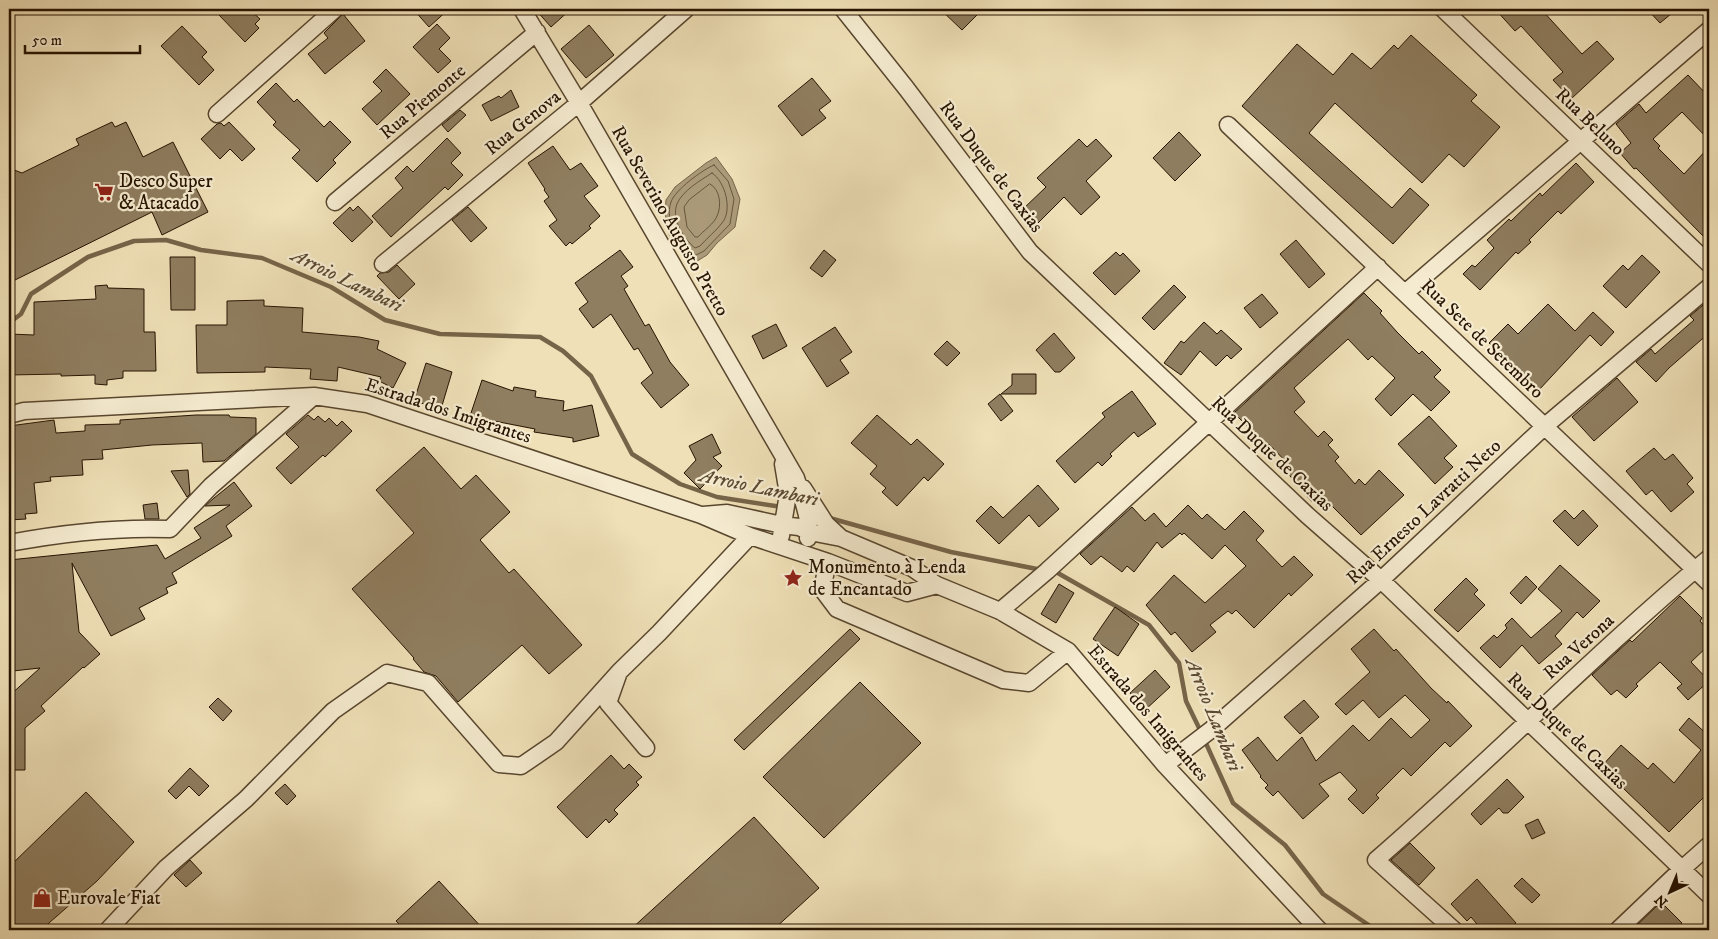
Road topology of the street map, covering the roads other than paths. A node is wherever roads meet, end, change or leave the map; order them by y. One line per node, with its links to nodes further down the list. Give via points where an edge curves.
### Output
1 (335, 9): 9 (street)
2 (522, 9): 7 (street, Rua Severino Augusto Pretto)
3 (686, 9): 8 (street, Rua Genova)
4 (843, 9): 20 (street, Rua Duque de Caxias, via 1030,252)
5 (1443, 9): 11 (street, Rua Beluno)
6 (1709, 30): 11 (street)
7 (537, 32): 8 (street, Rua Severino Augusto Pretto); 12 (street, Rua Piemonte)
8 (579, 103): 13 (street, Rua Genova); 22 (street, Rua Severino Augusto Pretto)
9 (217, 114)
10 (1228, 125): 15 (street, Rua Sete de Setembro)
11 (1581, 141): 14 (street, Rua Beluno); 17 (street)
12 (336, 202)
13 (383, 264)
14 (1709, 264)
15 (1378, 267): 17 (street, Rua Sete de Setembro); 20 (street)
16 (1709, 287): 21 (street, Rua Ernesto Lavratti Neto)
17 (1405, 293): 21 (street, Rua Sete de Setembro)
18 (314, 396): 19 (street, Estrada dos Imigrantes); 24 (street, Estrada dos Imigrantes, via 368,404); 29 (street, via 211,486 170,529 89,531)
19 (14, 410)
20 (1208, 421): 35 (street, Rua Duque de Caxias); 38 (street)
21 (1545, 426): 34 (street, Rua Sete de Setembro); 35 (street, Rua Ernesto Lavratti Neto)
22 (782, 454): 23 (street, Rua Severino Augusto Pretto); 25 (street, Rua Severino Augusto Pretto, via 788,494)
23 (808, 502): 26 (street); 28 (street)
24 (701, 515): 25 (street, Estrada dos Imigrantes, via 727,513); 27 (street, Estrada dos Imigrantes)
25 (783, 522): 26 (street, Estrada dos Imigrantes); 30 (street, Rua Severino Augusto Pretto)
26 (809, 529): 28 (street, Estrada dos Imigrantes); 31 (street)
27 (750, 536): 30 (street, Estrada dos Imigrantes); 40 (street)
28 (841, 538): 37 (street, Estrada dos Imigrantes, via 912,568)
29 (9, 543)
30 (779, 546): 31 (street, Estrada dos Imigrantes)
31 (802, 553): 33 (street, Estrada dos Imigrantes)
32 (1709, 558): 34 (street, Rua Verona)
33 (828, 562): 37 (street, Estrada dos Imigrantes, via 907,593); 39 (street, via 822,589 837,609 1003,680 1029,683)
34 (1695, 569): 36 (street, Rua Sete de Setembro); 41 (street, Rua Verona)
35 (1381, 580): 41 (street, Rua Duque de Caxias); 43 (street, Rua Ernesto Lavratti Neto, via 1212,730)
36 (1709, 583)
37 (937, 584): 38 (street, Estrada dos Imigrantes)
38 (1000, 611): 39 (street, Estrada dos Imigrantes)
39 (1068, 651): 43 (street, Estrada dos Imigrantes)
40 (619, 672): 42 (street, via 608,703); 47 (street, via 556,742 522,766 499,764 428,683 387,673 333,711 246,799 166,868)
41 (1527, 721): 45 (street, Rua Duque de Caxias); 49 (street, Rua Verona, via 1376,860)
42 (646, 748)
43 (1165, 764): 48 (street, Estrada dos Imigrantes)
44 (1709, 845): 45 (street)
45 (1682, 869): 46 (street, Rua Duque de Caxias); 50 (street)
46 (1709, 895)
47 (108, 930)
48 (1320, 930)
49 (1454, 930)
50 (1618, 930)

